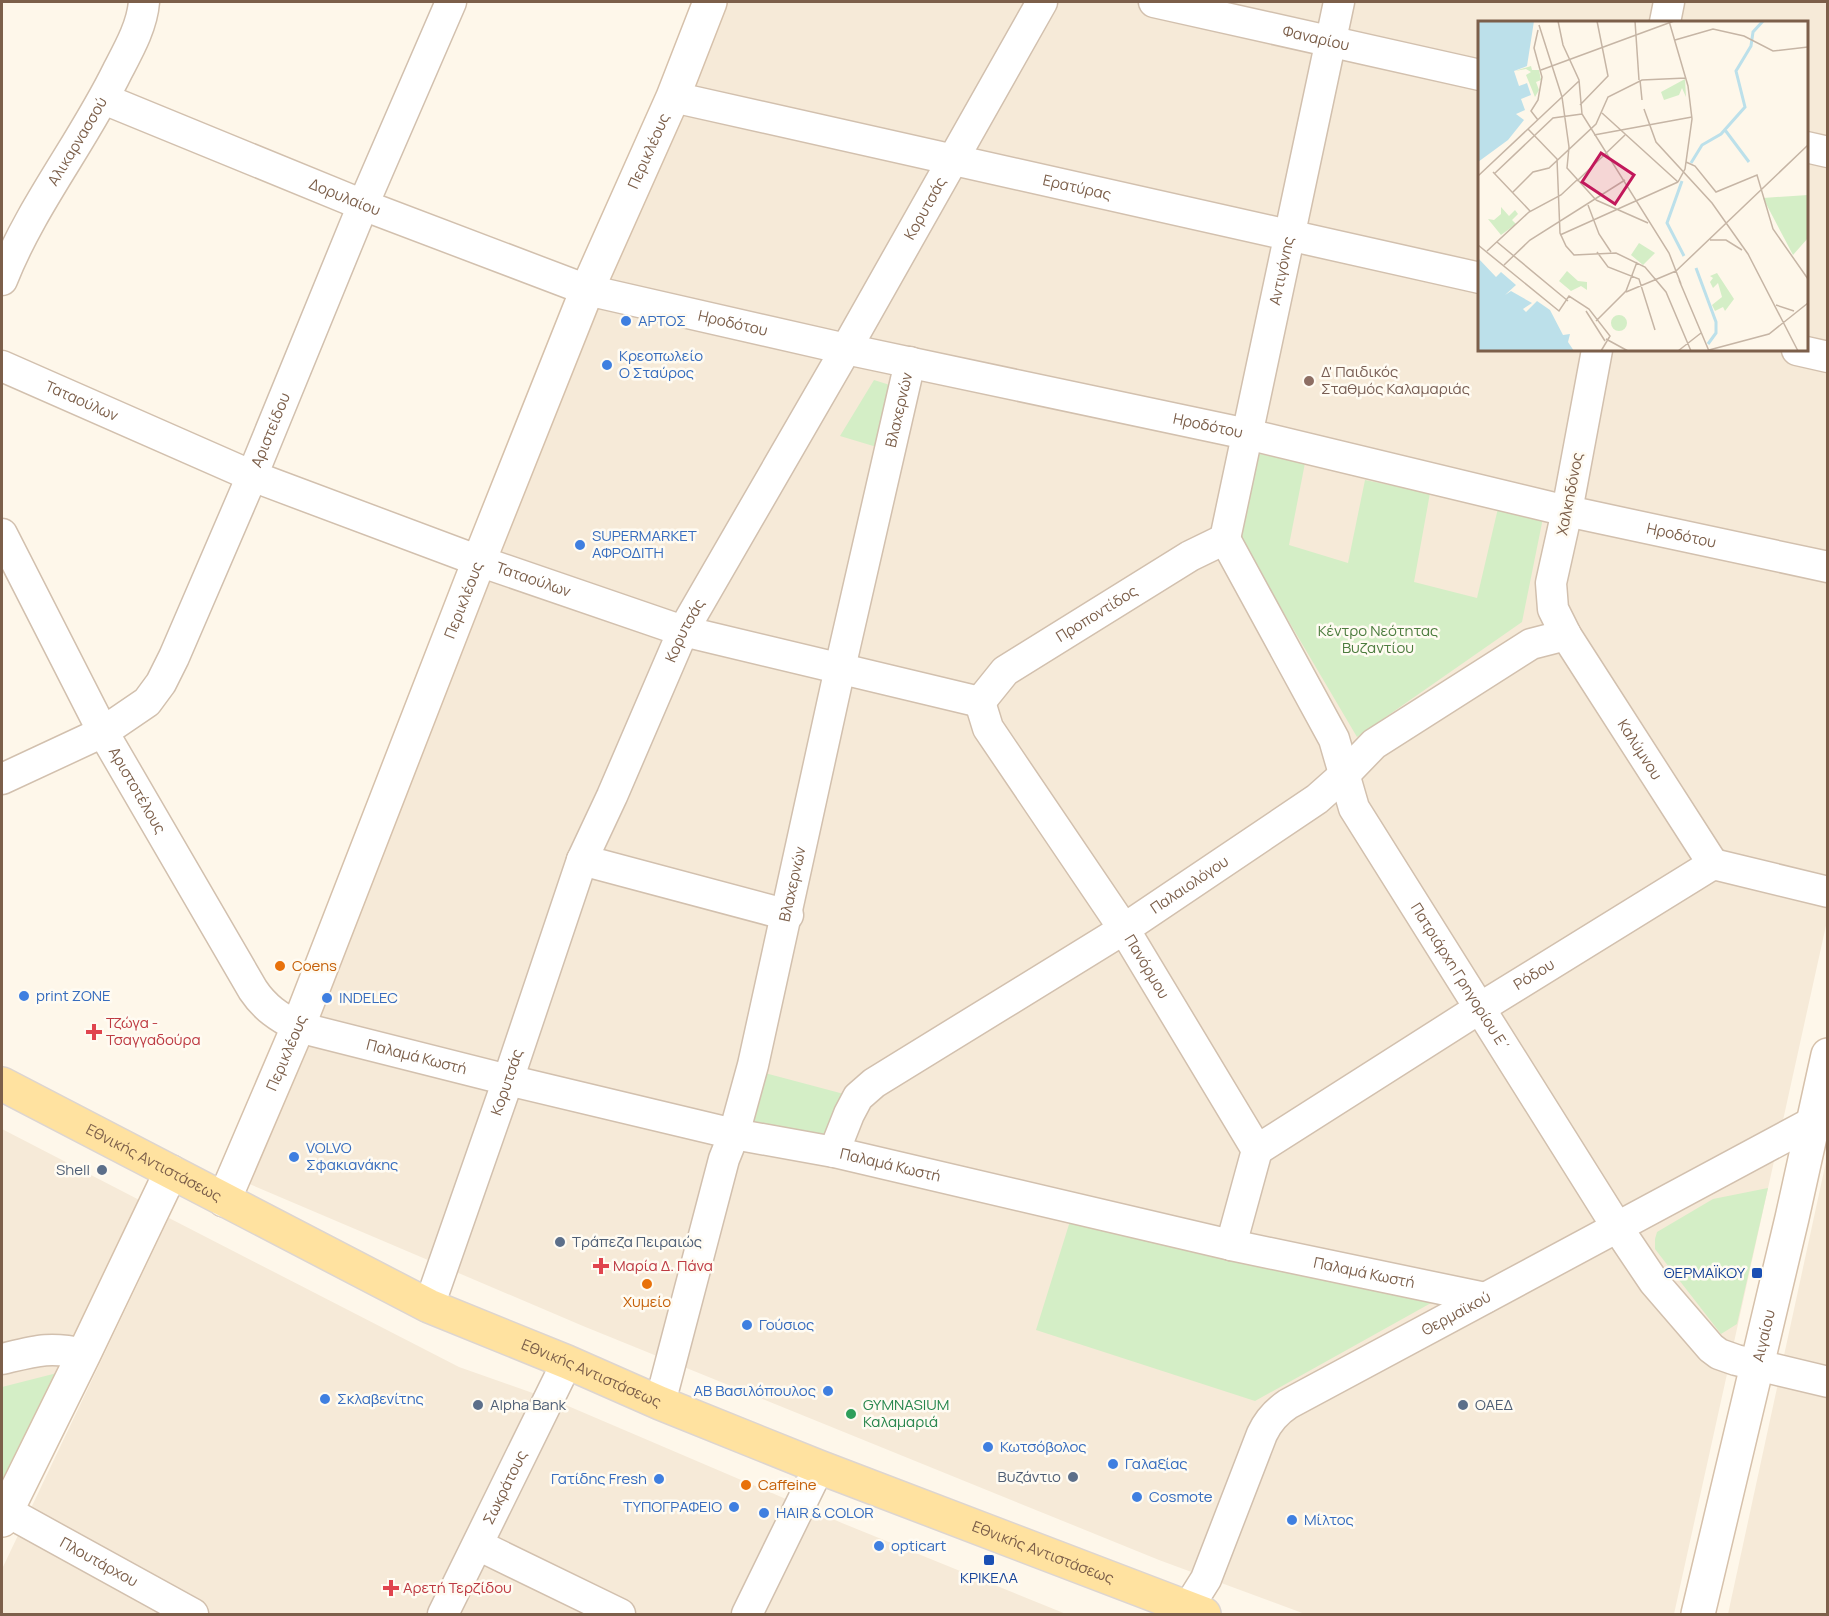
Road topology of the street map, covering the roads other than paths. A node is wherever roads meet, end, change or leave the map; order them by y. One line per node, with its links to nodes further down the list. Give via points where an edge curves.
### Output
1 (144, 2): 12 (street, Αλικαρνασσού, via 132,43)
2 (451, 2): 16 (street, Αριστείδου)
3 (710, 2): 11 (main road, Περικλέους)
4 (1042, 2): 15 (street, Κορυτσάς)
5 (1154, 2): 9 (street, Φαναρίου)
6 (1339, 2): 9 (street, Αντιγόνης)
7 (1669, 2): 8 (street)
8 (1665, 21)
9 (1331, 43): 10 (street, Φαναρίου); 17 (street, Αντιγόνης)
10 (1478, 75)
11 (673, 98): 15 (street, Ερατύρας); 20 (main road, Περικλέους)
12 (104, 99): 16 (street, Δορυλαίου); 19 (street, Αλικαρνασσού, via 14,248)
13 (1808, 147): 14 (street)
14 (1827, 152)
15 (952, 161): 17 (street, Ερατύρας); 21 (street, Κορυτσάς)
16 (363, 205): 20 (street, Δορυλαίου); 28 (street, Αριστείδου)
17 (1290, 235): 18 (street, Ερατύρας); 27 (street, Αντιγόνης)
18 (1478, 278)
19 (2, 280)
20 (587, 290): 21 (street, Ηροδότου); 32 (main road, Περικλέους)
21 (846, 349): 25 (street, Ηροδότου); 34 (street, Κορυτσάς)
22 (1597, 351): 29 (street, Χαλκηδόνος)
23 (1801, 351): 24 (street)
24 (1827, 357)
25 (910, 362): 27 (street, Ηροδότου); 36 (street, Βλαχερνών)
26 (2, 366): 28 (street, Ταταούλων)
27 (1247, 434): 29 (street, Ηροδότου); 31 (street, Αντιγόνης)
28 (252, 476): 32 (street, Ταταούλων); 38 (street, Αριστείδου, via 161,682 147,702)
29 (1567, 511): 33 (street, Ηροδότου); 35 (street, Χαλκηδόνος, via 1551,583 1553,609)
30 (2, 534): 38 (street, Αριστοτέλους)
31 (1225, 539): 37 (street, Προποντίδος, via 1190,556 1005,671); 39 (street, Πατριάρχη Γρηγορίου Ε΄, via 1334,739)
32 (479, 561): 34 (street, Ταταούλων); 47 (main road, Περικλέους)
33 (1827, 567)
34 (683, 632): 36 (street, Ταταούλων); 41 (street, Κορυτσάς)
35 (1566, 635): 39 (street, Παλαιολόγου, via 1521,650 1374,744); 42 (street, Καλύμνου)
36 (840, 668): 37 (street, Ταταούλων); 44 (street, Βλαχερνών)
37 (980, 702): 45 (street, Πανόρμου, via 988,728)
38 (103, 732): 40 (street, Αριστείδου); 47 (street, Αριστοτέλους, via 253,990 273,1013)
39 (1344, 775): 45 (street, Παλαιολόγου, via 1317,799); 46 (street, Πατριάρχη Γρηγορίου Ε΄, via 1354,808)
40 (2, 779)
41 (582, 860): 44 (street); 49 (street, Κορυτσάς)
42 (1713, 864): 43 (street); 46 (street, Ρόδου)
43 (1827, 892)
44 (788, 915): 52 (street, Βλαχερνών)
45 (1124, 929): 53 (street, Πανόρμου); 54 (street, Παλαιολόγου, via 874,1083 858,1097)
46 (1480, 1008): 53 (street, Ρόδου); 57 (street, Πατριάρχη Γρηγορίου Ε΄)
47 (298, 1027): 49 (street, Παλαμά Κωστή); 56 (main road, Περικλέους)
48 (1827, 1055): 51 (main road, Αιγαίου)
49 (508, 1080): 52 (street, Παλαμά Κωστή); 60 (street, Κορυτσάς)
50 (2, 1084): 55 (main road, Εθνικής Αντιστάσεως)
51 (1820, 1118): 57 (street, Θερμαϊκού); 64 (main road, Αιγαίου)
52 (734, 1134): 54 (street, Παλαμά Κωστή); 66 (street, Βλαχερνών, via 724,1159)
53 (1257, 1150): 58 (street)
54 (834, 1152): 58 (street, Παλαμά Κωστή)
55 (171, 1172): 56 (main road, Εθνικής Αντιστάσεως); 61 (main road)
56 (224, 1200): 60 (main road, Εθνικής Αντιστάσεως)
57 (1617, 1227): 59 (street, Θερμαϊκού); 64 (street, Πατριάρχη Γρηγορίου Ε΄, via 1654,1282 1711,1348)
58 (1231, 1245): 59 (street, Παλαμά Κωστή)
59 (1485, 1298): 70 (street, Θερμαϊκού, via 1278,1411 1262,1434)
60 (429, 1306): 63 (main road, Εθνικής Αντιστάσεως)
61 (84, 1354): 62 (street, via 40,1349); 68 (main road)
62 (2, 1359)
63 (567, 1362): 66 (main road, Εθνικής Αντιστάσεως); 69 (street, Σωκράτους)
64 (1757, 1365): 65 (street, Πατριάρχη Γρηγορίου Ε΄); 75 (main road, Αιγαίου)
65 (1827, 1382)
66 (660, 1403): 67 (main road, Εθνικής Αντιστάσεως)
67 (819, 1467): 70 (main road, Εθνικής Αντιστάσεως); 74 (street)
68 (4, 1516): 71 (street, Πλουτάρχου)
69 (478, 1545): 72 (street, Σωκράτους); 73 (street)
70 (1192, 1612)
71 (193, 1614)
72 (443, 1614)
73 (620, 1614)
74 (747, 1614)
75 (1698, 1614)

